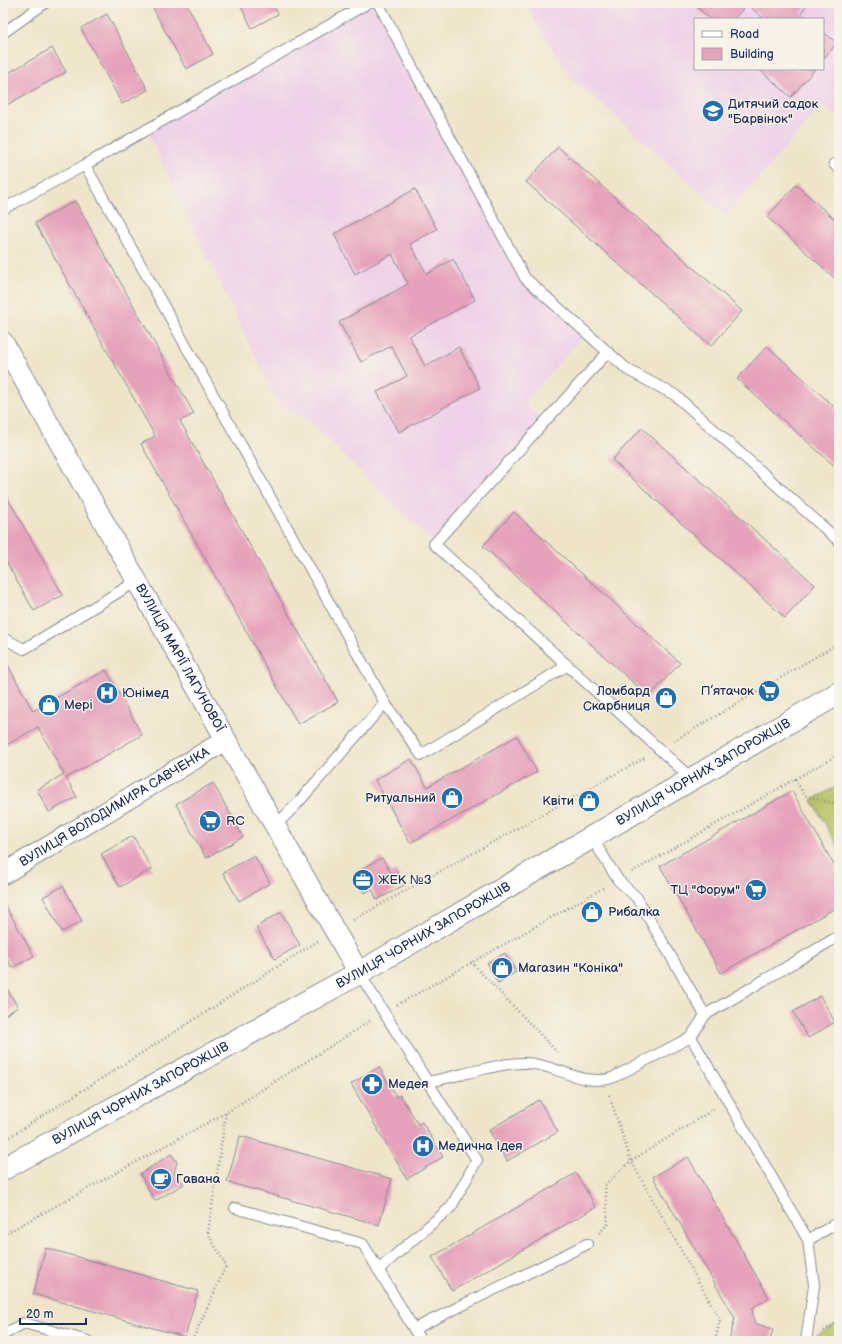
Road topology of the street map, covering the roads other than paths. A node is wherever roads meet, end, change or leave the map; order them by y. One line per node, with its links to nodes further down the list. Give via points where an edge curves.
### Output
1 (45, 3): 4 (lane)
2 (368, 3): 5 (lane)
3 (378, 3): 8 (lane, via 525,278)
4 (3, 33)
5 (85, 165): 6 (lane); 14 (lane)
6 (3, 209)
7 (3, 342): 10 (street, ВУЛИЦЯ МАРІЇ ЛАГУНОВОЇ)
8 (608, 352): 9 (lane, via 628,370 675,395); 12 (lane, via 434,544)
9 (839, 541)
10 (136, 580): 11 (lane, via 24,649); 15 (street, ВУЛИЦЯ МАРІЇ ЛАГУНОВОЇ)
11 (3, 638)
12 (568, 665): 14 (lane, via 421,755); 16 (lane)
13 (839, 693): 16 (street, ВУЛИЦЯ ЧОРНИХ ЗАПОРОЖЦІВ)
14 (386, 703): 17 (lane)
15 (226, 740): 17 (street, ВУЛИЦЯ МАРІЇ ЛАГУНОВОЇ); 19 (street, ВУЛИЦЯ ВОЛОДИМИРА САВЧЕНКА)
16 (692, 779): 18 (street, ВУЛИЦЯ ЧОРНИХ ЗАПОРОЖЦІВ)
17 (275, 826): 21 (street, ВУЛИЦЯ МАРІЇ ЛАГУНОВОЇ)
18 (592, 838): 21 (street, ВУЛИЦЯ ЧОРНИХ ЗАПОРОЖЦІВ); 22 (lane, via 618,880 637,898)
19 (3, 874)
20 (839, 936): 22 (lane)
21 (359, 973): 24 (lane); 25 (street, ВУЛИЦЯ ЧОРНИХ ЗАПОРОЖЦІВ)
22 (705, 1015): 23 (lane)
23 (691, 1037): 24 (lane, via 628,1071 604,1080 582,1078 537,1064 508,1063); 28 (lane)
24 (428, 1082): 30 (lane, via 477,1160 451,1207)
25 (3, 1169)
26 (236, 1208): 30 (lane, via 363,1244)
27 (839, 1222): 28 (lane)
28 (808, 1240): 35 (lane, via 814,1285)
29 (587, 1244): 31 (lane)
30 (378, 1270): 31 (lane)
31 (414, 1329): 34 (lane)
32 (3, 1335): 33 (lane, via 24,1323)
33 (88, 1341)
34 (421, 1341)
35 (806, 1341)

